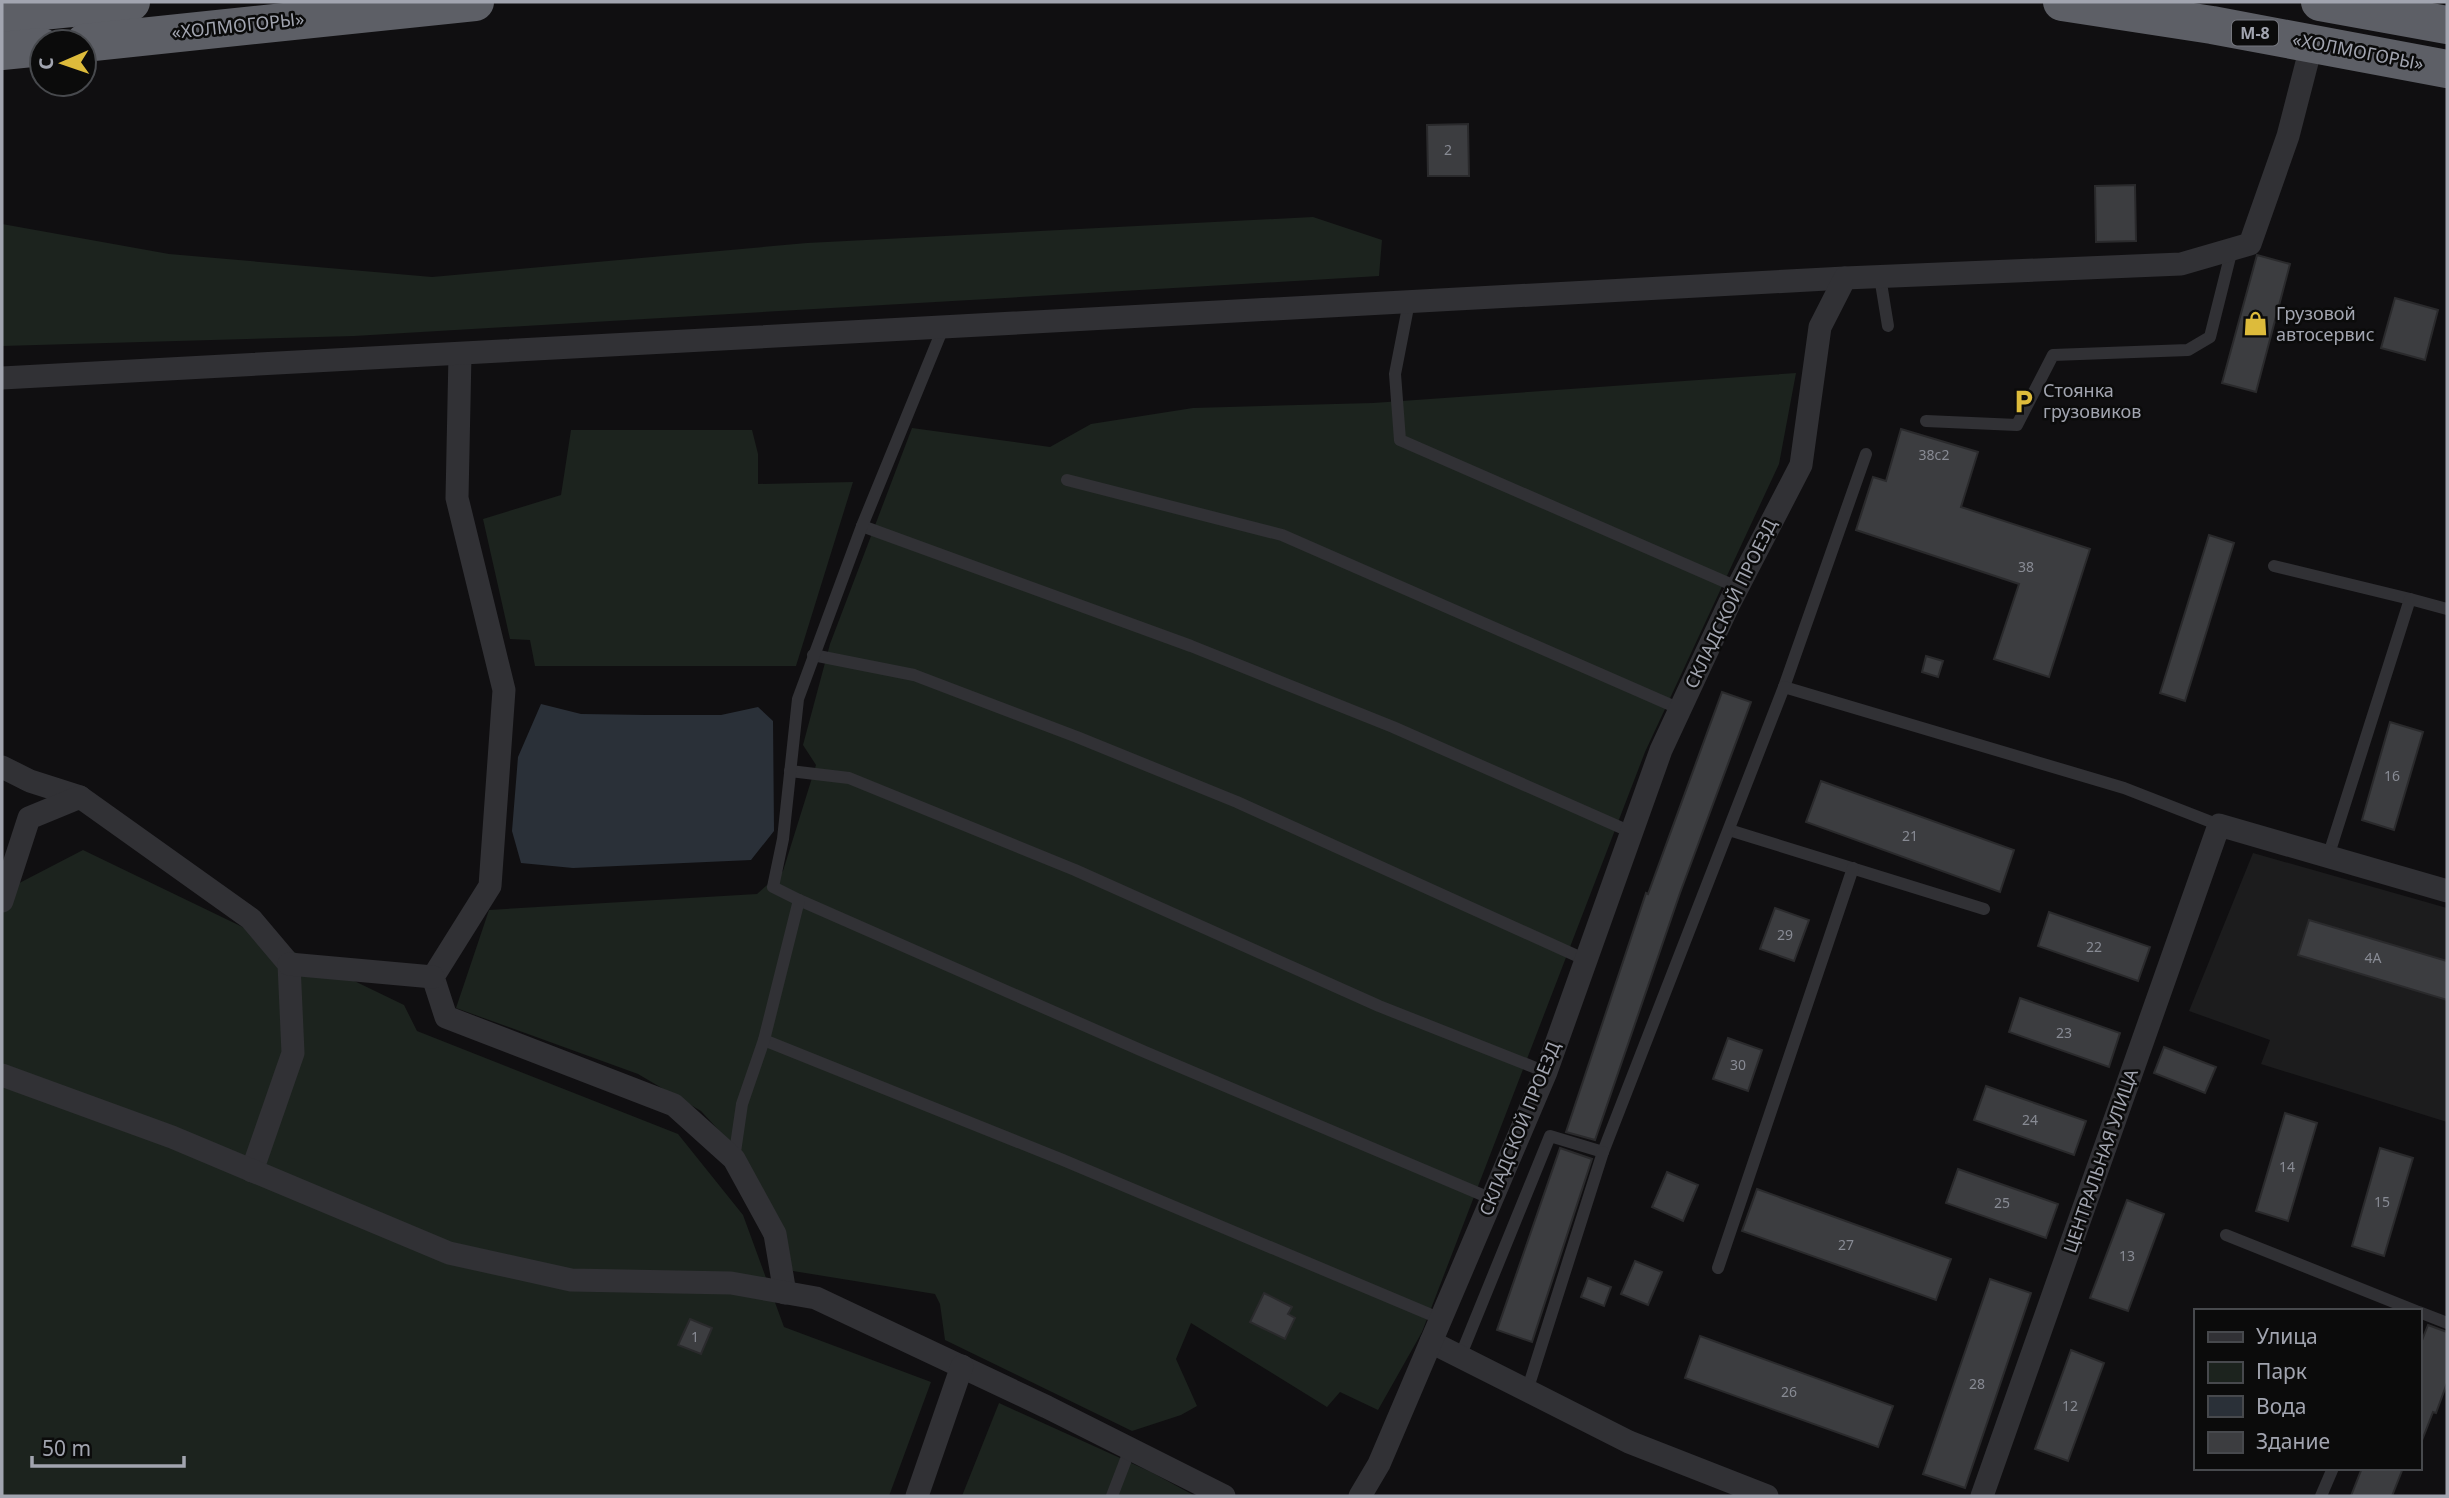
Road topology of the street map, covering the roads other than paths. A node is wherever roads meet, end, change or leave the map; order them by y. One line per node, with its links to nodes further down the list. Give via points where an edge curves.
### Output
1 (131, 2): 5 (highway)
2 (475, 2): 7 (highway, «ХОЛМОГОРЫ»)
3 (2062, 2): 8 (highway, «ХОЛМОГОРЫ» / М-8)
4 (2320, 2): 6 (highway)
5 (2, 15)
6 (2447, 25)
7 (98, 42)
8 (2312, 43): 11 (highway, «ХОЛМОГОРЫ» / М-8); 12 (street, via 2288,136 2250,244)
9 (28, 48): 10 (highway)
10 (2, 51)
11 (2447, 69)
12 (2232, 249): 13 (street, via 2181,264); 20 (lane, via 2210,337 2199,344 2188,350 2053,355 2017,425)
13 (1880, 277): 14 (street); 16 (lane)
14 (1845, 278): 15 (street); 25 (street, СКЛАДСКОЙ ПРОЕЗД, via 1820,327 1801,465)
15 (1409, 302): 17 (street); 25 (lane, via 1395,374 1400,440)
16 (1888, 326)
17 (943, 328): 18 (street); 23 (lane)
18 (460, 354): 19 (street); 45 (street, via 457,498 504,690 490,886)
19 (2, 378)
20 (1926, 421)
21 (1866, 454): 29 (lane)
22 (1067, 480): 30 (lane, via 1282,535)
23 (862, 526): 28 (lane); 36 (lane, via 1191,646 1393,727)
24 (2274, 566): 26 (lane)
25 (1737, 587): 30 (street, СКЛАДСКОЙ ПРОЕЗД)
26 (2410, 599): 27 (lane); 37 (lane)
27 (2447, 610)
28 (813, 655): 32 (lane, via 798,699); 43 (lane, via 914,675 1089,742 1237,802)
29 (1784, 687): 34 (lane, via 2124,788); 35 (lane)
30 (1680, 709): 36 (street, СКЛАДСКОЙ ПРОЕЗД)
31 (2, 767): 33 (street)
32 (790, 771): 40 (lane, via 773,887); 47 (lane, via 849,778 1075,870 1379,1006)
33 (80, 797): 41 (street, via 29,818); 44 (street, via 251,919)
34 (2219, 825): 37 (street); 71 (street, ЦЕНТРАЛЬНАЯ УЛИЦА)
35 (1729, 830): 38 (lane); 49 (lane)
36 (1632, 832): 43 (street, СКЛАДСКОЙ ПРОЕЗД)
37 (2328, 857): 39 (street)
38 (1853, 868): 42 (lane); 54 (lane)
39 (2447, 891)
40 (799, 900): 46 (lane); 52 (lane)
41 (2, 901)
42 (1984, 909)
43 (1586, 960): 47 (street, СКЛАДСКОЙ ПРОЕЗД)
44 (289, 964): 45 (street); 51 (street, via 293,1053)
45 (433, 978): 50 (street, via 446,1017 674,1105)
46 (764, 1040): 50 (lane, via 742,1104); 58 (lane)
47 (1546, 1072): 52 (street, СКЛАДСКОЙ ПРОЕЗД)
48 (2, 1075): 51 (street)
49 (1603, 1152): 61 (lane, via 1550,1136); 63 (lane)
50 (734, 1159): 55 (street, via 775,1234)
51 (252, 1171): 55 (street, via 449,1253 571,1280 731,1283)
52 (1492, 1199): 58 (street, СКЛАДСКОЙ ПРОЕЗД)
53 (2226, 1235): 56 (lane)
54 (1718, 1268)
55 (785, 1293): 62 (street, via 816,1298)
56 (2399, 1308)
57 (2421, 1312): 59 (lane)
58 (1441, 1319): 60 (street, СКЛАДСКОЙ ПРОЕЗД)
59 (2447, 1323)
60 (1431, 1342): 61 (street); 69 (street, СКЛАДСКОЙ ПРОЕЗД, via 1379,1464)
61 (1460, 1357): 63 (street)
62 (962, 1366): 64 (street); 66 (street)
63 (1527, 1391): 70 (street, via 1629,1442)
64 (1130, 1449): 67 (lane); 68 (street)
65 (2332, 1470): 72 (lane)
66 (917, 1496)
67 (1112, 1496)
68 (1224, 1496)
69 (1360, 1496)
70 (1768, 1496)
71 (1982, 1496)
72 (2321, 1496)

